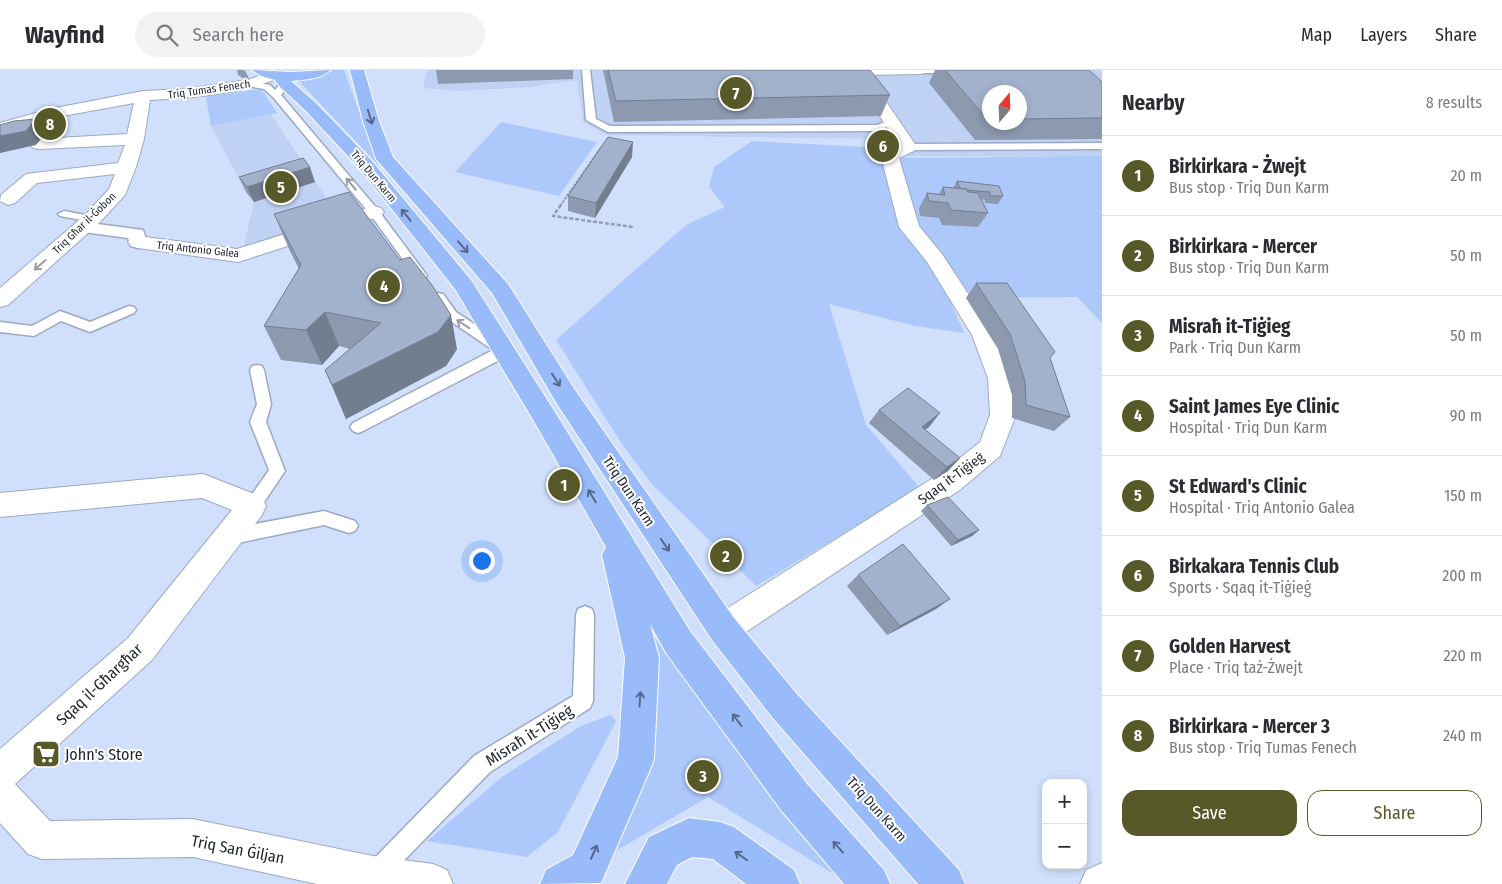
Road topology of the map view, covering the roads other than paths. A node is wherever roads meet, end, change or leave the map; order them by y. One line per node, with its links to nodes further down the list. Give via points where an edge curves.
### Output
1 (323, 70): 8 (highway)
2 (357, 70): 34 (highway, Triq Dun Karm, one-way to 34, via 385,159 500,289 566,397)
3 (586, 70): 10 (lane, via 591,120 608,129 878,128)
4 (857, 70): 5 (street); 10 (street)
5 (920, 70): 6 (lane)
6 (966, 70)
7 (194, 78): 9 (street, Triq Tumas Fenech)
8 (275, 80): 9 (street, Triq Tumas Fenech, via 185,94); 18 (lane, Triq Dun Karm, one-way to 8); 25 (highway, Triq Dun Karm, one-way to 8, via 463,285 366,165 311,107)
9 (143, 96): 11 (street, Triq Tumas Fenech, via 50,114); 12 (street, Triq Għar il-Ġobon)
10 (894, 122): 15 (street)
11 (0, 128)
12 (135, 139): 13 (street); 16 (street, Triq Għar il-Ġobon)
13 (39, 144)
14 (1102, 146): 15 (lane)
15 (908, 148): 34 (street, Sqaq it-Tiġieġ, via 890,156 909,227 935,259 983,335 1000,378 1003,415 991,448 951,481)
16 (127, 167): 17 (street, via 32,178); 20 (street, Triq Għar il-Ġobon, via 118,191)
17 (8, 199)
18 (374, 212): 21 (street, Triq Antonio Galea, via 238,256); 25 (lane, Triq Dun Karm, one-way to 18, via 451,315)
19 (64, 214): 20 (lane)
20 (87, 223): 21 (street, Triq Antonio Galea, via 138,234); 22 (street, Triq Għar il-Ġobon, one-way to 22)
21 (138, 242)
22 (0, 300)
23 (129, 310): 24 (lane, via 90,327 60,316 34,331)
24 (0, 327)
25 (504, 351): 27 (lane); 30 (highway, Triq Dun Karm, one-way to 25)
26 (257, 370): 29 (lane, Sqaq il-Għargħar, via 264,404 258,422 276,471)
27 (358, 427)
28 (0, 506): 29 (street, via 203,486)
29 (252, 506): 32 (street, Sqaq il-Għargħar)
30 (609, 525): 39 (highway, one-way to 30, via 587,869 636,759 642,658); 42 (highway, Triq Dun Karm, one-way to 30, via 794,797 678,642)
31 (349, 526): 32 (lane, via 324,518)
32 (226, 538): 35 (street, Sqaq il-Għargħar, via 140,649)
33 (585, 615): 37 (lane, Misraħ it-Tiġieġ, via 583,701 482,764)
34 (723, 629): 43 (highway, Triq Dun Karm, via 784,705)
35 (0, 773)
36 (0, 795): 37 (street, Triq San Ġiljan, via 42,840 193,838)
37 (373, 876): 38 (street, Triq San Ġiljan)
38 (433, 884)
39 (560, 884)
40 (645, 884): 41 (highway, one-way to 40, via 720,841 689,837 662,851)
41 (780, 884)
42 (870, 884)
43 (945, 884)

